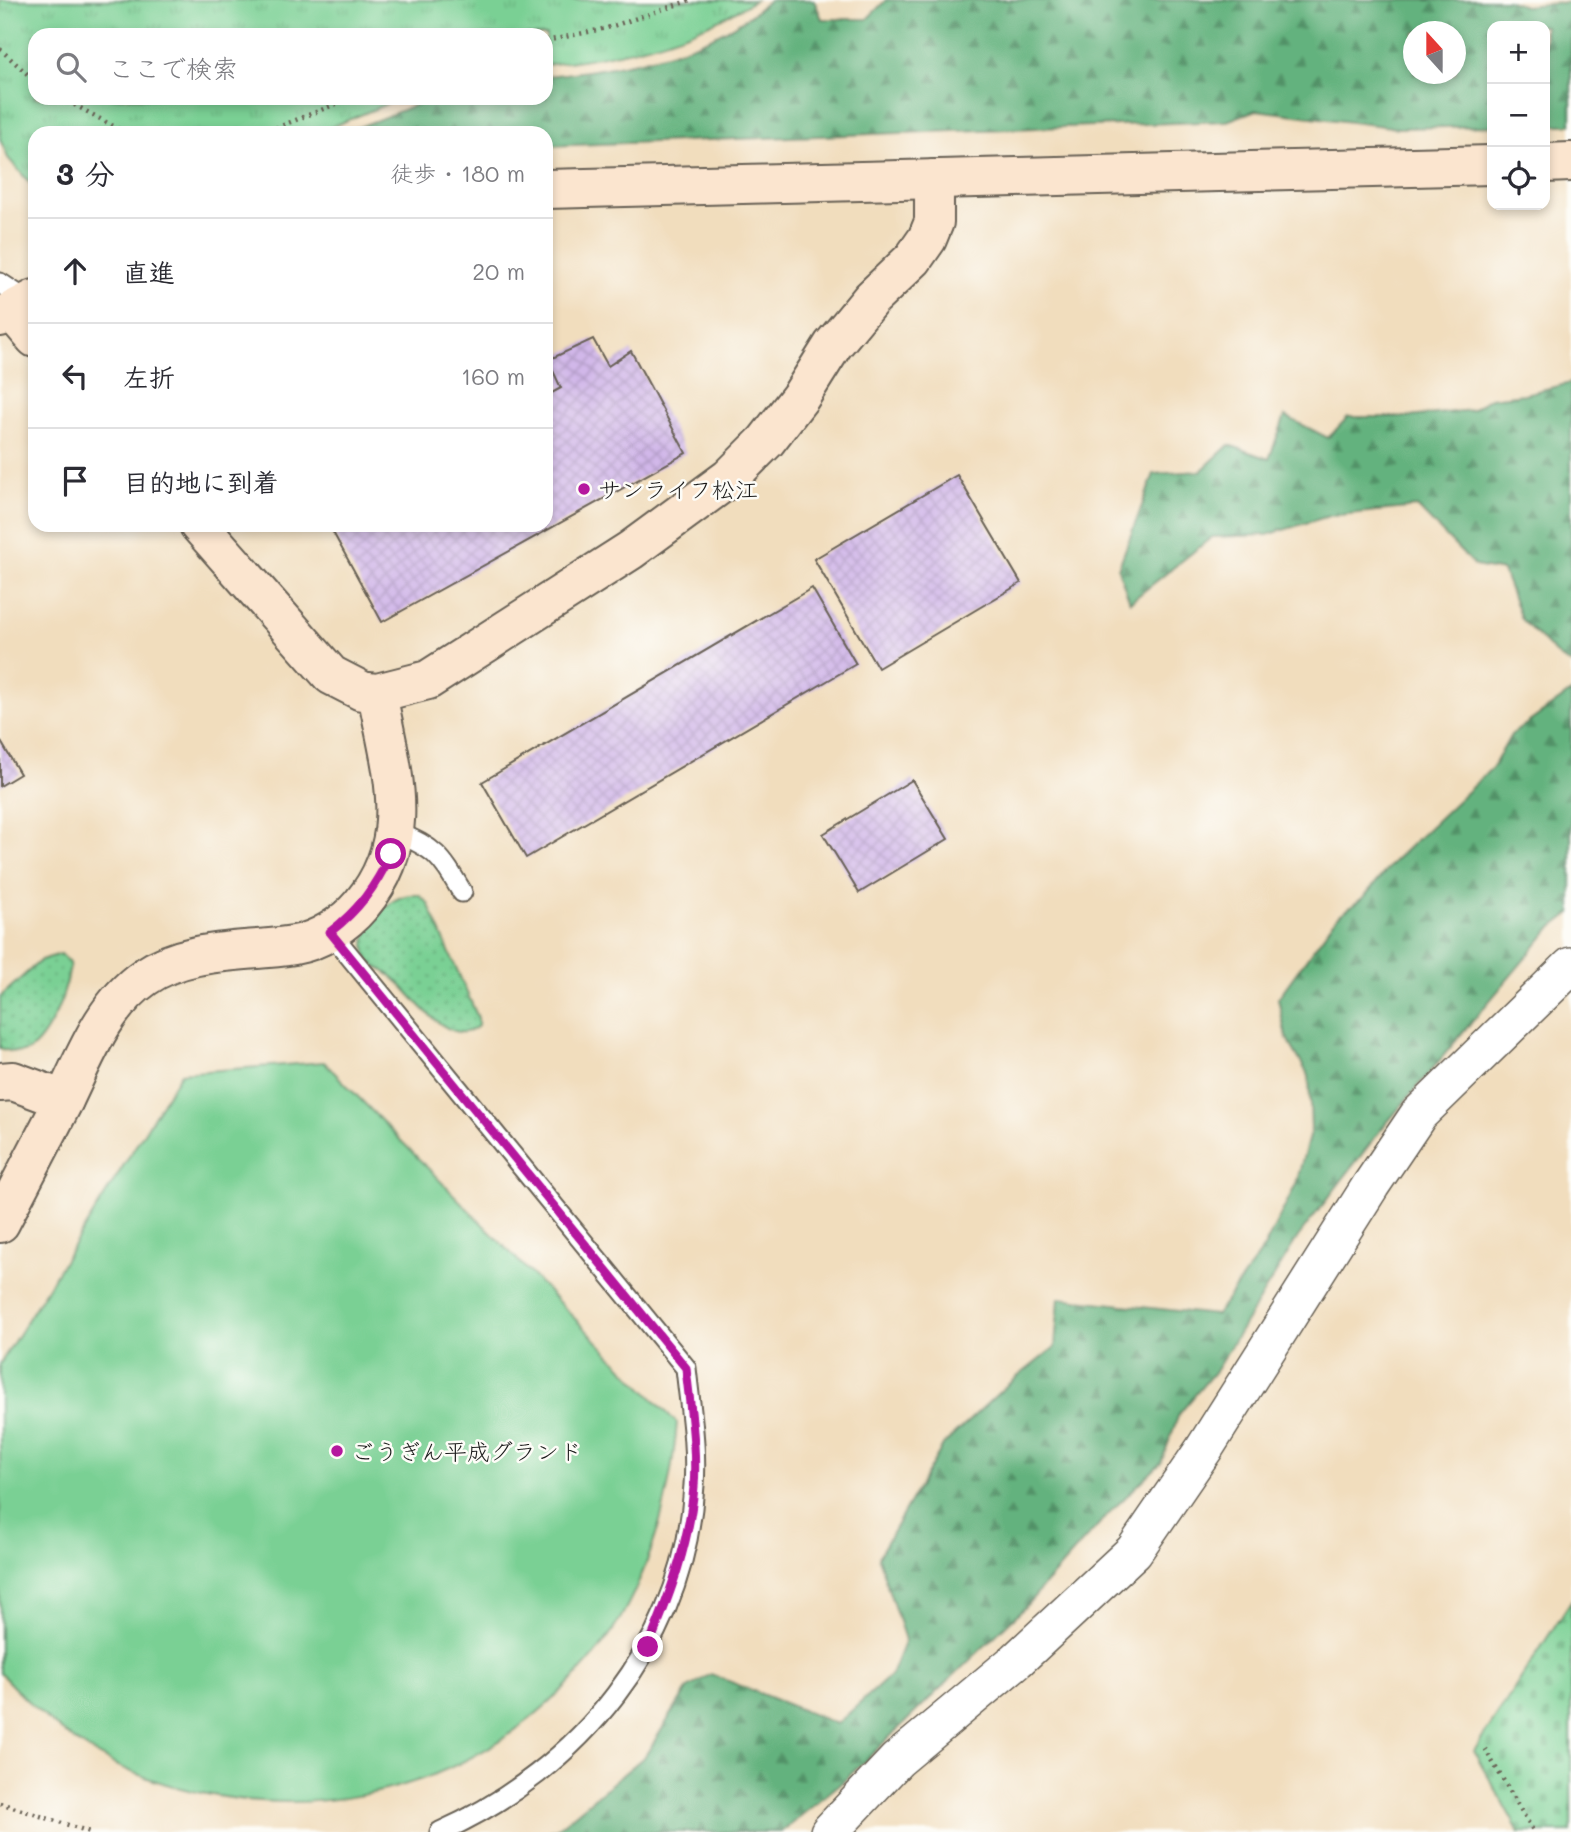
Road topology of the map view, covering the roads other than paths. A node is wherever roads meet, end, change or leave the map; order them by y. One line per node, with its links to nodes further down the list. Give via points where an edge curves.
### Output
1 (1571, 162): 2 (street)
2 (1550, 163)
3 (1487, 165): 4 (street)
4 (934, 180): 5 (street); 7 (street, via 934,222 927,239 871,299 833,345 801,396 729,478 631,550 441,672 412,686)
5 (553, 190)
6 (205, 532): 7 (street, via 331,675)
7 (376, 693): 8 (street, via 397,808)
8 (396, 832): 9 (lane, via 441,857); 10 (street, via 391,854 369,896)
9 (462, 892)
10 (330, 932): 13 (street, via 297,945 186,959 145,977 96,1034); 15 (lane, via 686,1368 694,1486 676,1581 648,1647 597,1720 560,1758 519,1790)
11 (1571, 966): 16 (street, via 1419,1114 1134,1551 1017,1660 897,1760)
12 (0, 1082): 13 (street, via 13,1081)
13 (64, 1100): 14 (street)
14 (0, 1223)
15 (440, 1832)
16 (829, 1832)

